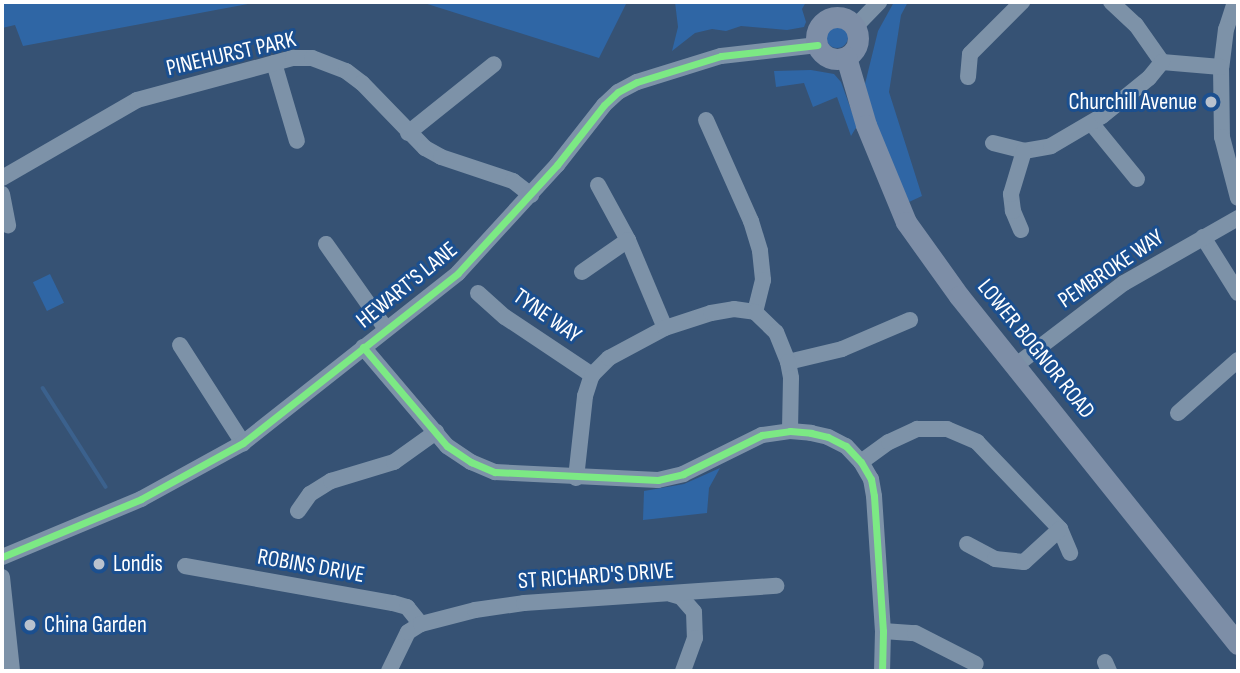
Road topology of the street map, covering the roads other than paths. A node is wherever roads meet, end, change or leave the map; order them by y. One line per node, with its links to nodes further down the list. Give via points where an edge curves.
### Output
1 (879, 2): 6 (street)
2 (1022, 2): 13 (street, via 970,54)
3 (1111, 2): 9 (street, via 1136,26)
4 (1235, 2): 12 (street)
5 (822, 11): 6 (main road); 7 (main road)
6 (855, 27): 8 (main road, via 858,41)
7 (817, 45): 8 (main road, via 832,58); 24 (street, HEWART'S LANE, via 721,56 637,82 604,105)
8 (846, 57): 43 (main road, LOWER BOGNOR ROAD, via 866,125 906,222)
9 (1162, 62): 12 (street); 15 (street)
10 (274, 63): 16 (street, PINEHURST PARK, via 312,58 346,71); 17 (street); 20 (street, PINEHURST PARK, via 137,100)
11 (494, 64): 16 (street)
12 (1221, 67): 25 (street, via 1222,137)
13 (968, 77)
14 (706, 120): 35 (street, via 760,251 763,280)
15 (1092, 124): 19 (street, via 1051,146); 21 (street)
16 (408, 133): 24 (street, PINEHURST PARK, via 441,157 513,181)
17 (297, 141)
18 (993, 143): 19 (street)
19 (1024, 151): 28 (street, via 1011,194)
20 (2, 177)
21 (1138, 179)
22 (598, 185): 30 (street)
23 (2, 194): 27 (street)
24 (531, 195): 38 (street, HEWART'S LANE, via 458,273)
25 (1238, 198)
26 (1238, 218): 29 (street, PEMBROKE WAY)
27 (8, 225)
28 (1021, 230)
29 (1203, 237): 34 (street); 43 (street, PEMBROKE WAY, via 1124,283)
30 (628, 240): 32 (street); 37 (street)
31 (326, 244): 38 (street)
32 (582, 272)
33 (478, 293): 44 (street, TYNE WAY, via 505,317)
34 (1238, 293)
35 (755, 312): 37 (street, via 711,313); 42 (street, via 776,332)
36 (910, 320): 42 (street, via 842,349)
37 (665, 328): 44 (street, via 609,358)
38 (386, 329): 40 (street, HEWART'S LANE)
39 (180, 345): 48 (street)
40 (363, 347): 47 (street); 48 (street, HEWART'S LANE)
41 (1238, 360): 45 (street)
42 (788, 362): 46 (street)
43 (1016, 366): 62 (main road, LOWER BOGNOR ROAD)
44 (592, 375): 50 (street, via 585,396)
45 (1178, 413)
46 (790, 431): 49 (street, via 828,437 846,446); 50 (street, via 762,435 683,474 658,480)
47 (436, 432): 50 (street, via 447,446 495,472); 51 (street, via 394,462 331,481 310,494)
48 (243, 443): 55 (street, HEWART'S LANE, via 141,499)
49 (861, 462): 52 (street, via 917,429 947,429 977,442); 61 (street, via 874,496)
50 (576, 478)
51 (298, 511)
52 (1060, 529): 53 (street, via 1024,562 995,559); 54 (street)
53 (967, 544)
54 (1070, 553)
55 (2, 557)
56 (184, 566): 60 (street, ROBINS DRIVE, via 393,603 407,607)
57 (2, 577): 64 (street)
58 (776, 586): 59 (street, ST RICHARD'S DRIVE)
59 (669, 594): 60 (street, ST RICHARD'S DRIVE, via 500,606); 66 (street, via 681,597 694,612 695,638)
60 (421, 624): 65 (street, via 408,632)
61 (883, 631): 63 (street, via 915,633); 67 (street)
62 (1238, 644)
63 (976, 664)
64 (12, 671)
65 (389, 671)
66 (683, 671)
67 (882, 671)

